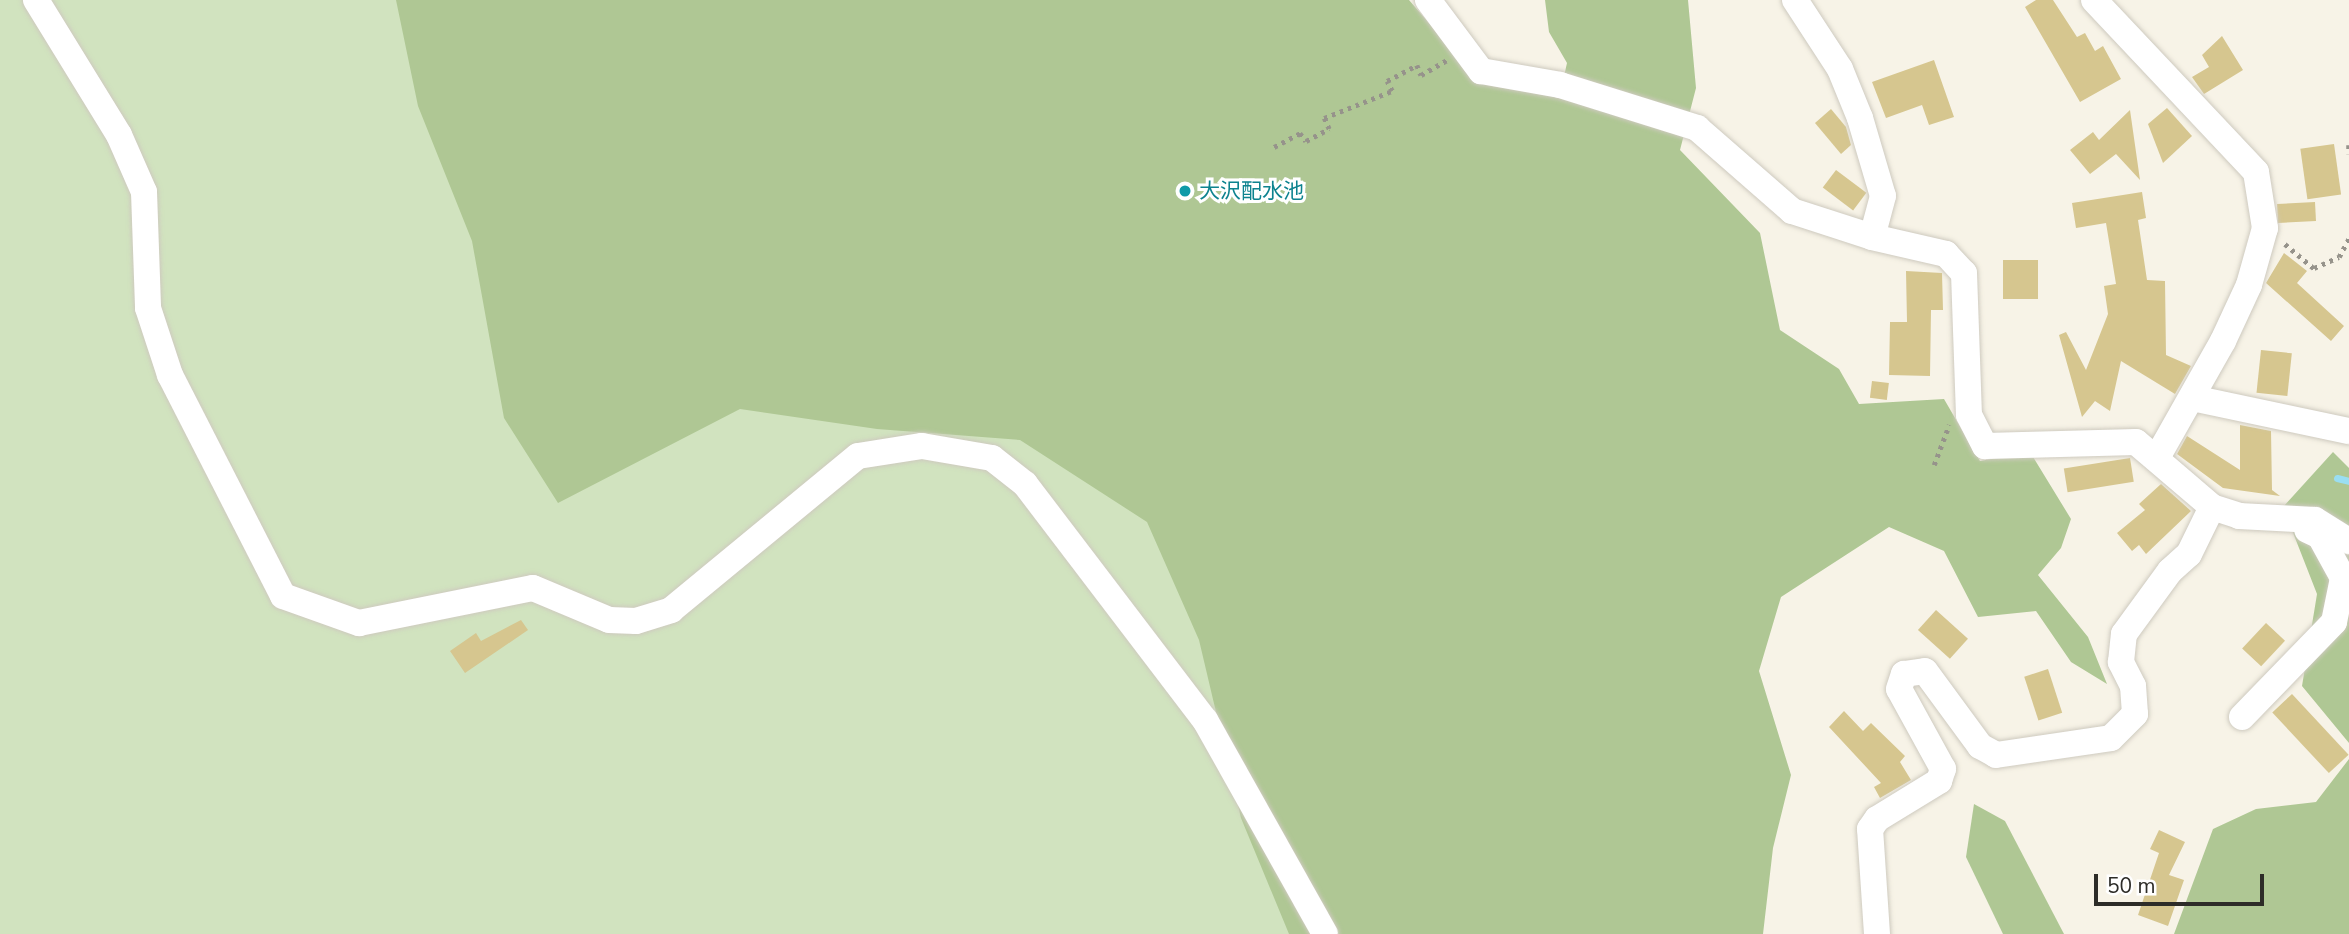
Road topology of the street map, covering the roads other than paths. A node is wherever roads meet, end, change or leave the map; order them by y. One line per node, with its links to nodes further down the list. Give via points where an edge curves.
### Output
1 (36, 0): 13 (street, via 119,135 144,192 148,308 170,375 283,596 359,623 533,588 609,620 636,621 671,610 858,456 922,446 992,457 1025,484 1205,720)
2 (1428, 0): 5 (street, via 1481,71 1560,85 1697,128 1792,211)
3 (1795, 0): 5 (street, via 1840,69 1860,118 1882,196)
4 (2094, 0): 6 (street, via 2256,172 2265,228 2249,285)
5 (1872, 237): 8 (street, via 1946,254 1964,273 1969,415 1985,446 2136,442)
6 (2192, 398): 7 (street); 8 (street)
7 (2349, 431)
8 (2158, 456): 9 (street)
9 (2213, 507): 10 (street, via 2239,516); 14 (street, via 2189,554 2124,634 2121,662 2133,686 2135,714 2111,738 1996,755 1980,746 1925,671 1904,674 1899,689 1942,769 1939,781 1877,819 1870,829)
10 (2278, 518): 11 (street, via 2315,520); 12 (street, via 2320,536 2343,578 2334,622)
11 (2349, 541)
12 (2242, 717)
13 (1325, 934)
14 (1877, 934)

